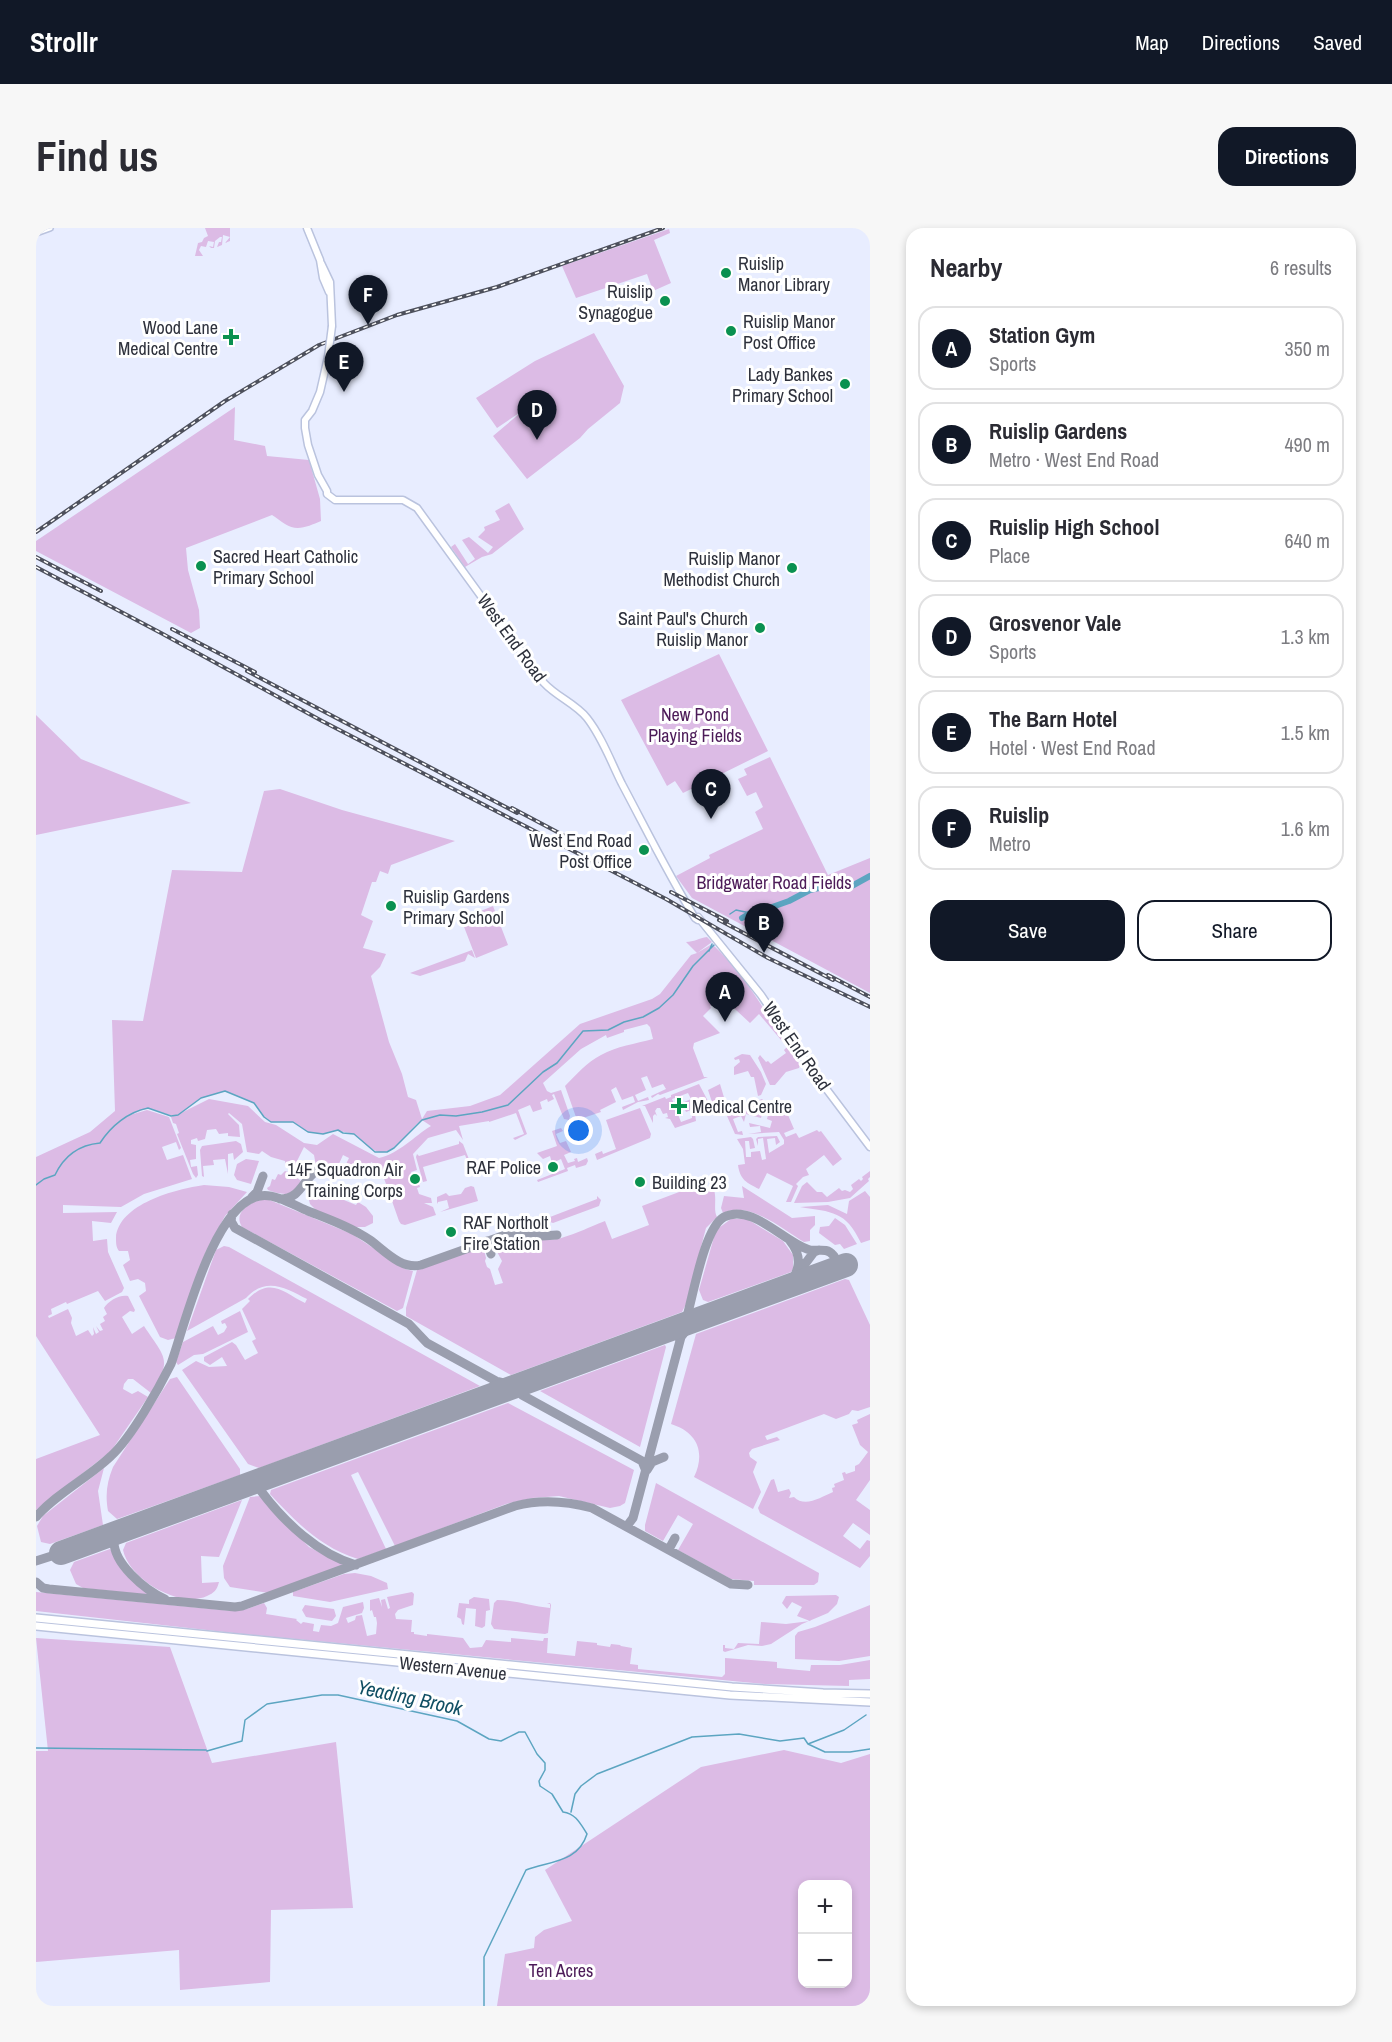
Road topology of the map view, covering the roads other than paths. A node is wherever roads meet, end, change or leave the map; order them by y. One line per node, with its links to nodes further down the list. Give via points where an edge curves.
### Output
1 (50, 228): 3 (main road)
2 (307, 228): 4 (main road, West End Road, bridge, via 326,279 332,326 317,401 305,420 308,445 327,491 338,499 403,500 417,508 544,683 587,718 664,867 679,885 698,916 696,919 761,995)
3 (36, 233)
4 (870, 1147)
5 (36, 1618): 7 (highway, Western Avenue, via 732,1687)
6 (36, 1626): 8 (highway, Western Avenue, via 730,1695)
7 (870, 1694)
8 (870, 1702)

